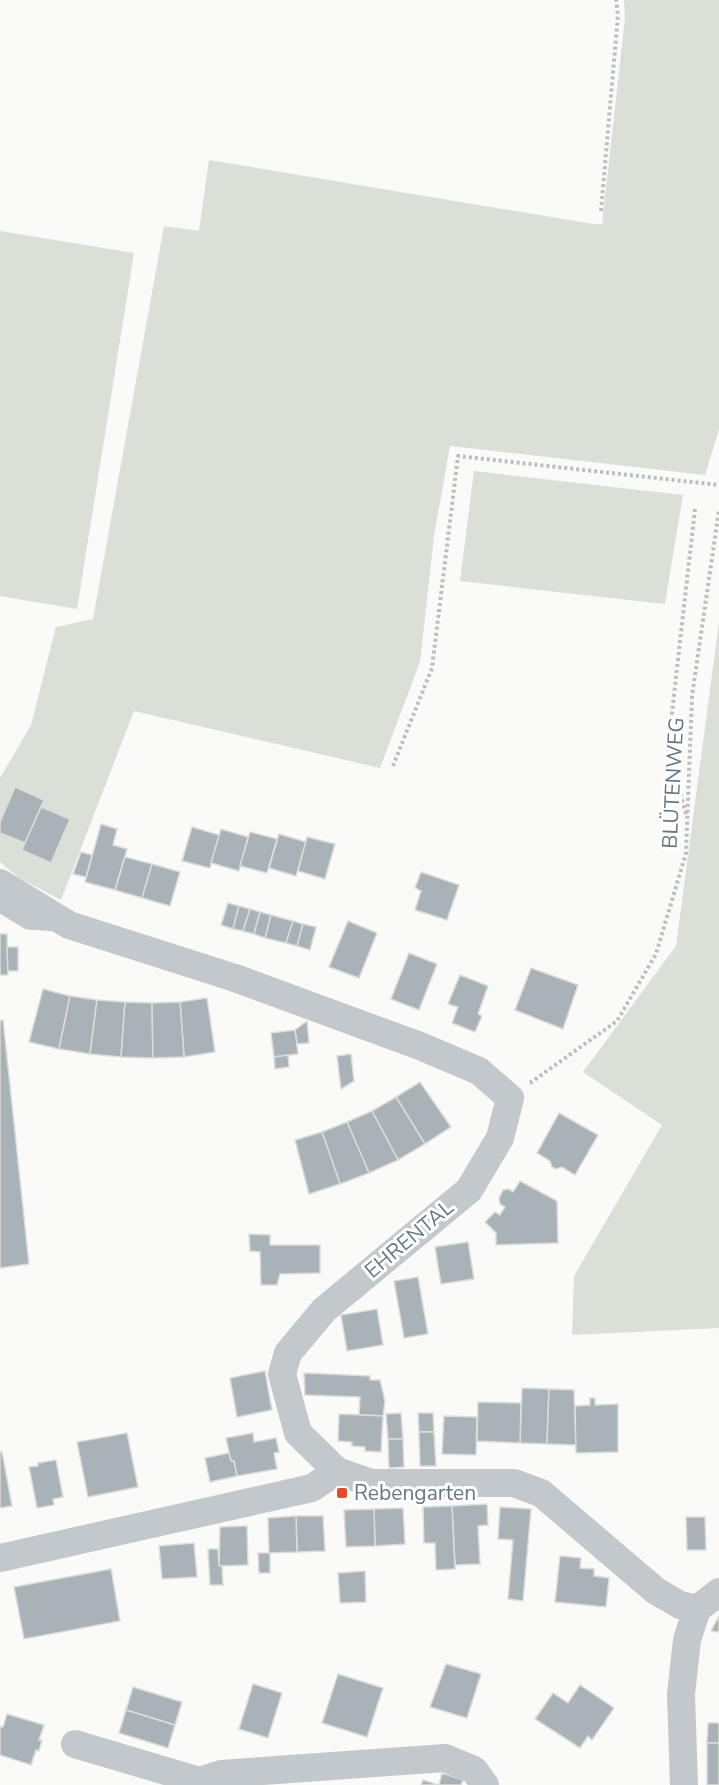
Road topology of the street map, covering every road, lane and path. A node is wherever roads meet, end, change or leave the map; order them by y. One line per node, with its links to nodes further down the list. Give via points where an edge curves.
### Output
1 (616, 0): 2 (path, via 618,15)
2 (601, 211)
3 (719, 485): 6 (path, via 458,456 432,668)
4 (695, 509): 7 (path, via 668,748)
5 (719, 510): 7 (path, BLÜTENWEG, via 692,696)
6 (393, 766)
7 (687, 817): 11 (path, BLÜTENWEG, via 686,853 656,954 616,1021)
8 (0, 883): 10 (street)
9 (0, 905): 10 (lane, via 28,922)
10 (69, 925): 11 (street, via 236,978 420,1046 479,1071)
11 (510, 1098): 12 (street, EHRENTAL, via 500,1138 469,1190 324,1310 288,1353 282,1374 298,1433)
12 (336, 1471): 13 (street, via 312,1488); 15 (street, EHRENTAL, via 371,1483 514,1483 541,1493 656,1591 680,1605)
13 (0, 1558)
14 (719, 1592): 15 (street)
15 (697, 1609): 19 (street, via 687,1640 681,1694)
16 (75, 1744): 17 (street)
17 (197, 1783): 18 (street, via 221,1774 445,1758 474,1770)
18 (484, 1785)
19 (684, 1785)

